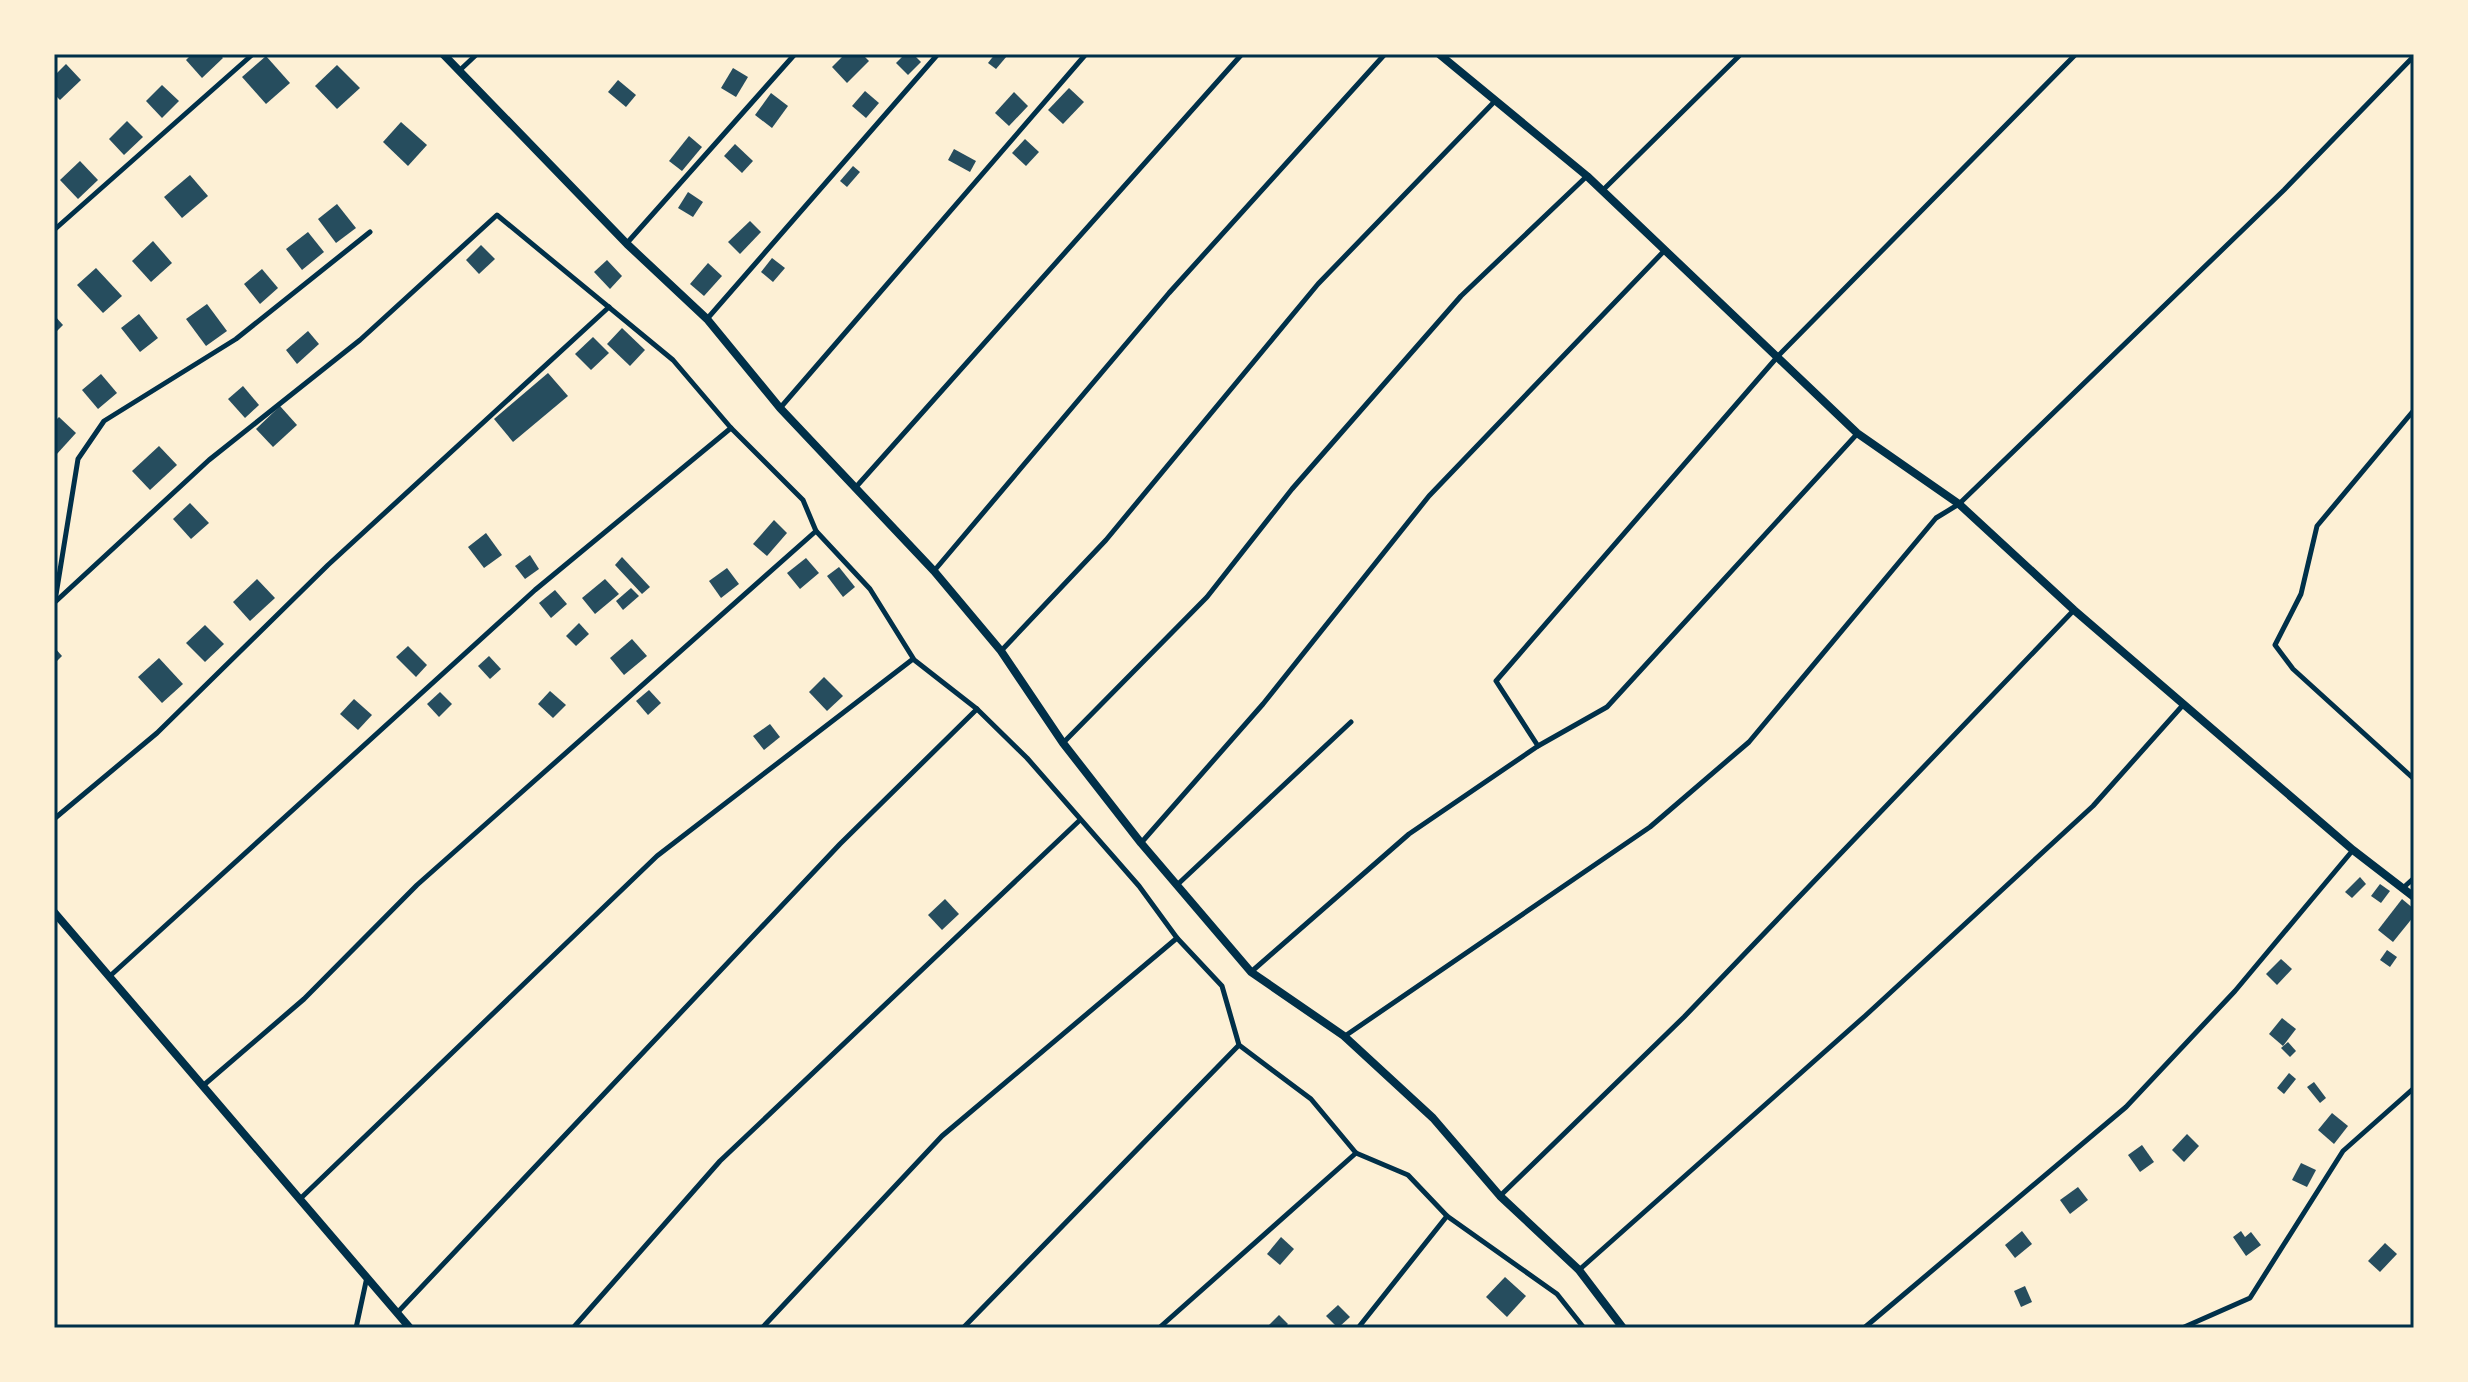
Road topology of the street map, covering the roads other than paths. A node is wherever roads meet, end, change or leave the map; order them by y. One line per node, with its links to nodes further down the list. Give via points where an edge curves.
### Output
1 (253, 54): 17 (lane)
2 (443, 54): 13 (street)
3 (477, 54): 13 (lane)
4 (795, 54): 19 (lane)
5 (938, 54): 22 (lane)
6 (1086, 54): 24 (lane)
7 (1242, 54): 28 (lane)
8 (1385, 54): 31 (lane, via 1169,293)
9 (1439, 54): 14 (street)
10 (1741, 54): 16 (lane)
11 (2076, 54): 23 (lane)
12 (2414, 56): 29 (lane, via 2284,190)
13 (458, 72): 19 (street)
14 (1496, 101): 15 (street); 34 (lane, via 1318,284 1106,540)
15 (1587, 176): 16 (street); 39 (lane, via 1461,296 1292,489 1207,597)
16 (1603, 191): 20 (street)
17 (54, 230)
18 (370, 232): 32 (lane, via 236,339 104,421 78,459)
19 (627, 244): 22 (street)
20 (1666, 250): 23 (street); 44 (lane, via 1429,496 1263,704)
21 (609, 307): 26 (lane, via 673,360); 32 (lane, via 497,215 360,340 209,460); 42 (lane, via 328,565 157,733)
22 (707, 319): 24 (street)
23 (1779, 355): 27 (street); 40 (lane, via 1496,681)
24 (780, 408): 28 (street)
25 (2414, 410): 41 (lane, via 2317,526 2301,594 2275,645 2293,669)
26 (731, 428): 30 (lane, via 803,500); 53 (lane, via 535,590)
27 (1857, 433): 29 (street); 40 (lane, via 1607,707)
28 (856, 487): 31 (street)
29 (1959, 504): 33 (street); 54 (lane, via 1936,518 1749,742 1650,827)
30 (816, 531): 35 (lane, via 870,589); 56 (lane, via 417,885 304,999)
31 (934, 571): 34 (street)
32 (54, 603)
33 (2074, 610): 36 (street); 59 (lane, via 1684,1017)
34 (1001, 651): 39 (street)
35 (913, 659): 37 (lane); 60 (lane, via 657,856)
36 (2184, 704): 45 (street); 62 (lane, via 2093,806)
37 (977, 709): 43 (lane); 64 (lane, via 840,844)
38 (1351, 722): 47 (lane)
39 (1063, 743): 44 (street)
40 (1538, 746): 52 (lane, via 1409,834)
41 (2414, 779)
42 (54, 819)
43 (1080, 820): 51 (lane); 67 (lane, via 720,1161)
44 (1141, 843): 47 (street)
45 (2353, 850): 48 (street); 74 (lane, via 2235,991 2126,1107)
46 (2414, 878): 48 (lane)
47 (1176, 885): 52 (street)
48 (2403, 888): 49 (street)
49 (2414, 897)
50 (54, 912): 53 (street)
51 (1177, 938): 55 (lane, via 1222,986); 68 (lane, via 942,1136)
52 (1251, 972): 54 (street)
53 (110, 976): 56 (street)
54 (1344, 1036): 59 (street, via 1433,1118)
55 (1239, 1045): 58 (lane, via 1311,1099); 69 (lane)
56 (205, 1084): 60 (street)
57 (2414, 1088): 75 (lane, via 2343,1151 2250,1298)
58 (1356, 1153): 61 (lane, via 1408,1175); 70 (lane)
59 (1500, 1196): 62 (street)
60 (301, 1198): 63 (street)
61 (1447, 1216): 71 (lane); 72 (lane, via 1557,1294)
62 (1579, 1270): 73 (street)
63 (367, 1276): 64 (street); 65 (lane)
64 (397, 1313): 66 (street)
65 (356, 1328)
66 (410, 1328)
67 (573, 1328)
68 (762, 1328)
69 (963, 1328)
70 (1159, 1328)
71 (1358, 1328)
72 (1584, 1328)
73 (1623, 1328)
74 (1864, 1328)
75 (2182, 1328)

